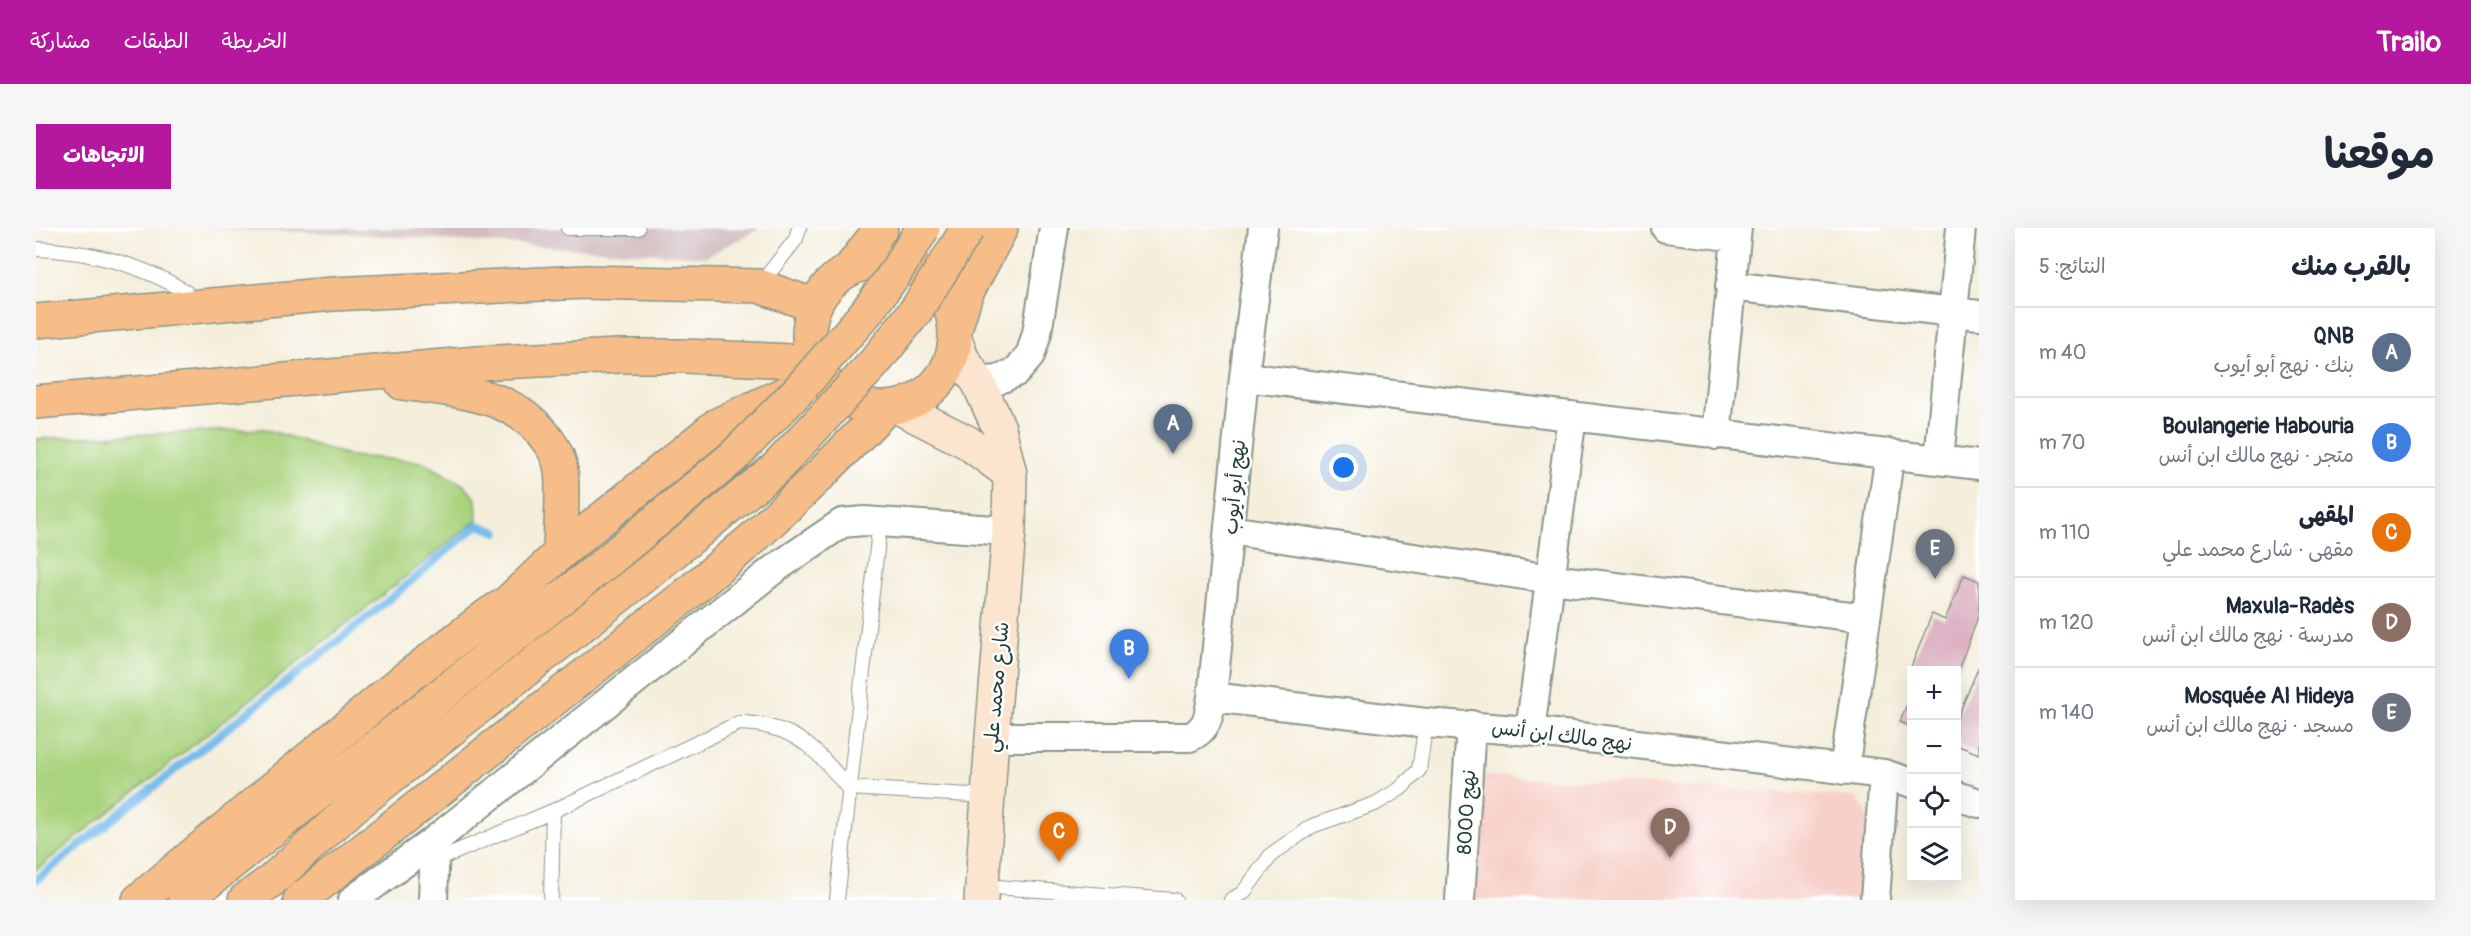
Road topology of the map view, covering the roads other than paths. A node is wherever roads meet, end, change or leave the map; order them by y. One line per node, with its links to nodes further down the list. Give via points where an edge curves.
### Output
1 (568, 228): 2 (lane)
2 (638, 228)
3 (799, 228): 15 (lane, via 796,239)
4 (881, 228): 14 (highway)
5 (923, 228): 56 (highway, bridge, via 865,314 733,457)
6 (968, 228): 57 (highway, bridge, via 917,309 875,362 775,470 353,807)
7 (1001, 228): 21 (highway, via 966,294)
8 (1054, 228): 25 (street, via 1030,356 1017,372 998,380)
9 (1263, 228): 23 (street, نهج أبو أيوب)
10 (1666, 228): 12 (street)
11 (1961, 228): 19 (street)
12 (1736, 233): 16 (street)
13 (36, 249): 18 (lane, via 90,255 163,278 186,292)
14 (849, 270): 17 (highway, via 832,282); 21 (highway, via 868,263 888,262 926,277 950,309)
15 (759, 285): 17 (highway); 18 (highway, via 585,282 344,293)
16 (1730, 286): 19 (street); 29 (street)
17 (813, 305): 22 (highway, via 809,345)
18 (187, 308): 20 (highway)
19 (1966, 313): 31 (street)
20 (36, 321)
21 (955, 334): 25 (main road, شارع محمد علي, via 962,358); 27 (highway, via 950,362 938,383 920,398)
22 (818, 369): 24 (highway, via 684,356 619,356 478,363); 27 (highway, via 834,391 850,401 868,407); 37 (highway, via 717,425)
23 (1245, 376): 28 (street); 35 (street, نهج أبو أيوب)
24 (304, 380): 26 (highway); 37 (highway, via 383,380 487,397 516,408 543,433 556,452 561,470)
25 (978, 382): 33 (main road, شارع محمد علي, via 999,428)
26 (36, 402)
27 (892, 407): 33 (main road, via 967,442); 58 (highway, via 760,532 686,595)
28 (1572, 416): 29 (street); 38 (street)
29 (1716, 435): 30 (street)
30 (1890, 453): 31 (street); 39 (street)
31 (1939, 460): 32 (street)
32 (1979, 465)
33 (1010, 474): 36 (main road, شارع محمد علي)
34 (880, 522): 36 (street); 48 (lane); 53 (street, via 842,523 773,570)
35 (1230, 530): 38 (street); 40 (street, نهج أبو أيوب)
36 (1009, 531): 44 (main road, شارع محمد علي)
37 (560, 554): 55 (highway, via 507,603 401,682)
38 (1551, 579): 39 (street); 43 (street)
39 (1866, 618): 45 (street)
40 (1212, 697): 41 (street, نهج مالك ابن أنس); 44 (street, نهج أبو أيوب, via 1204,729 1190,737)
41 (1426, 723): 42 (street, نهج مالك ابن أنس); 64 (lane, via 1419,770 1400,789 1375,804 1312,826 1272,854 1243,893)
42 (1471, 725): 43 (street, نهج مالك ابن أنس); 65 (street, نهج 8000)
43 (1530, 731): 45 (street, نهج مالك ابن أنس)
44 (992, 737): 49 (main road, شارع محمد علي)
45 (1844, 770): 46 (street, نهج مالك ابن أنس)
46 (1884, 774): 47 (street, نهج مالك ابن أنس); 66 (street)
47 (1907, 782)
48 (849, 788): 49 (lane); 52 (lane, via 821,755 796,736 761,724 739,723); 62 (lane)
49 (988, 796): 54 (main road, شارع محمد علي)
50 (1961, 798): 51 (street)
51 (1979, 803)
52 (553, 811): 53 (lane); 61 (lane)
53 (435, 850): 59 (street); 60 (street)
54 (982, 893): 63 (lane)
55 (140, 900)
56 (185, 900)
57 (245, 900)
58 (300, 900)
59 (353, 900)
60 (433, 900)
61 (551, 900)
62 (837, 900)
63 (1176, 900)
64 (1231, 900)
65 (1460, 900)
66 (1875, 900)

